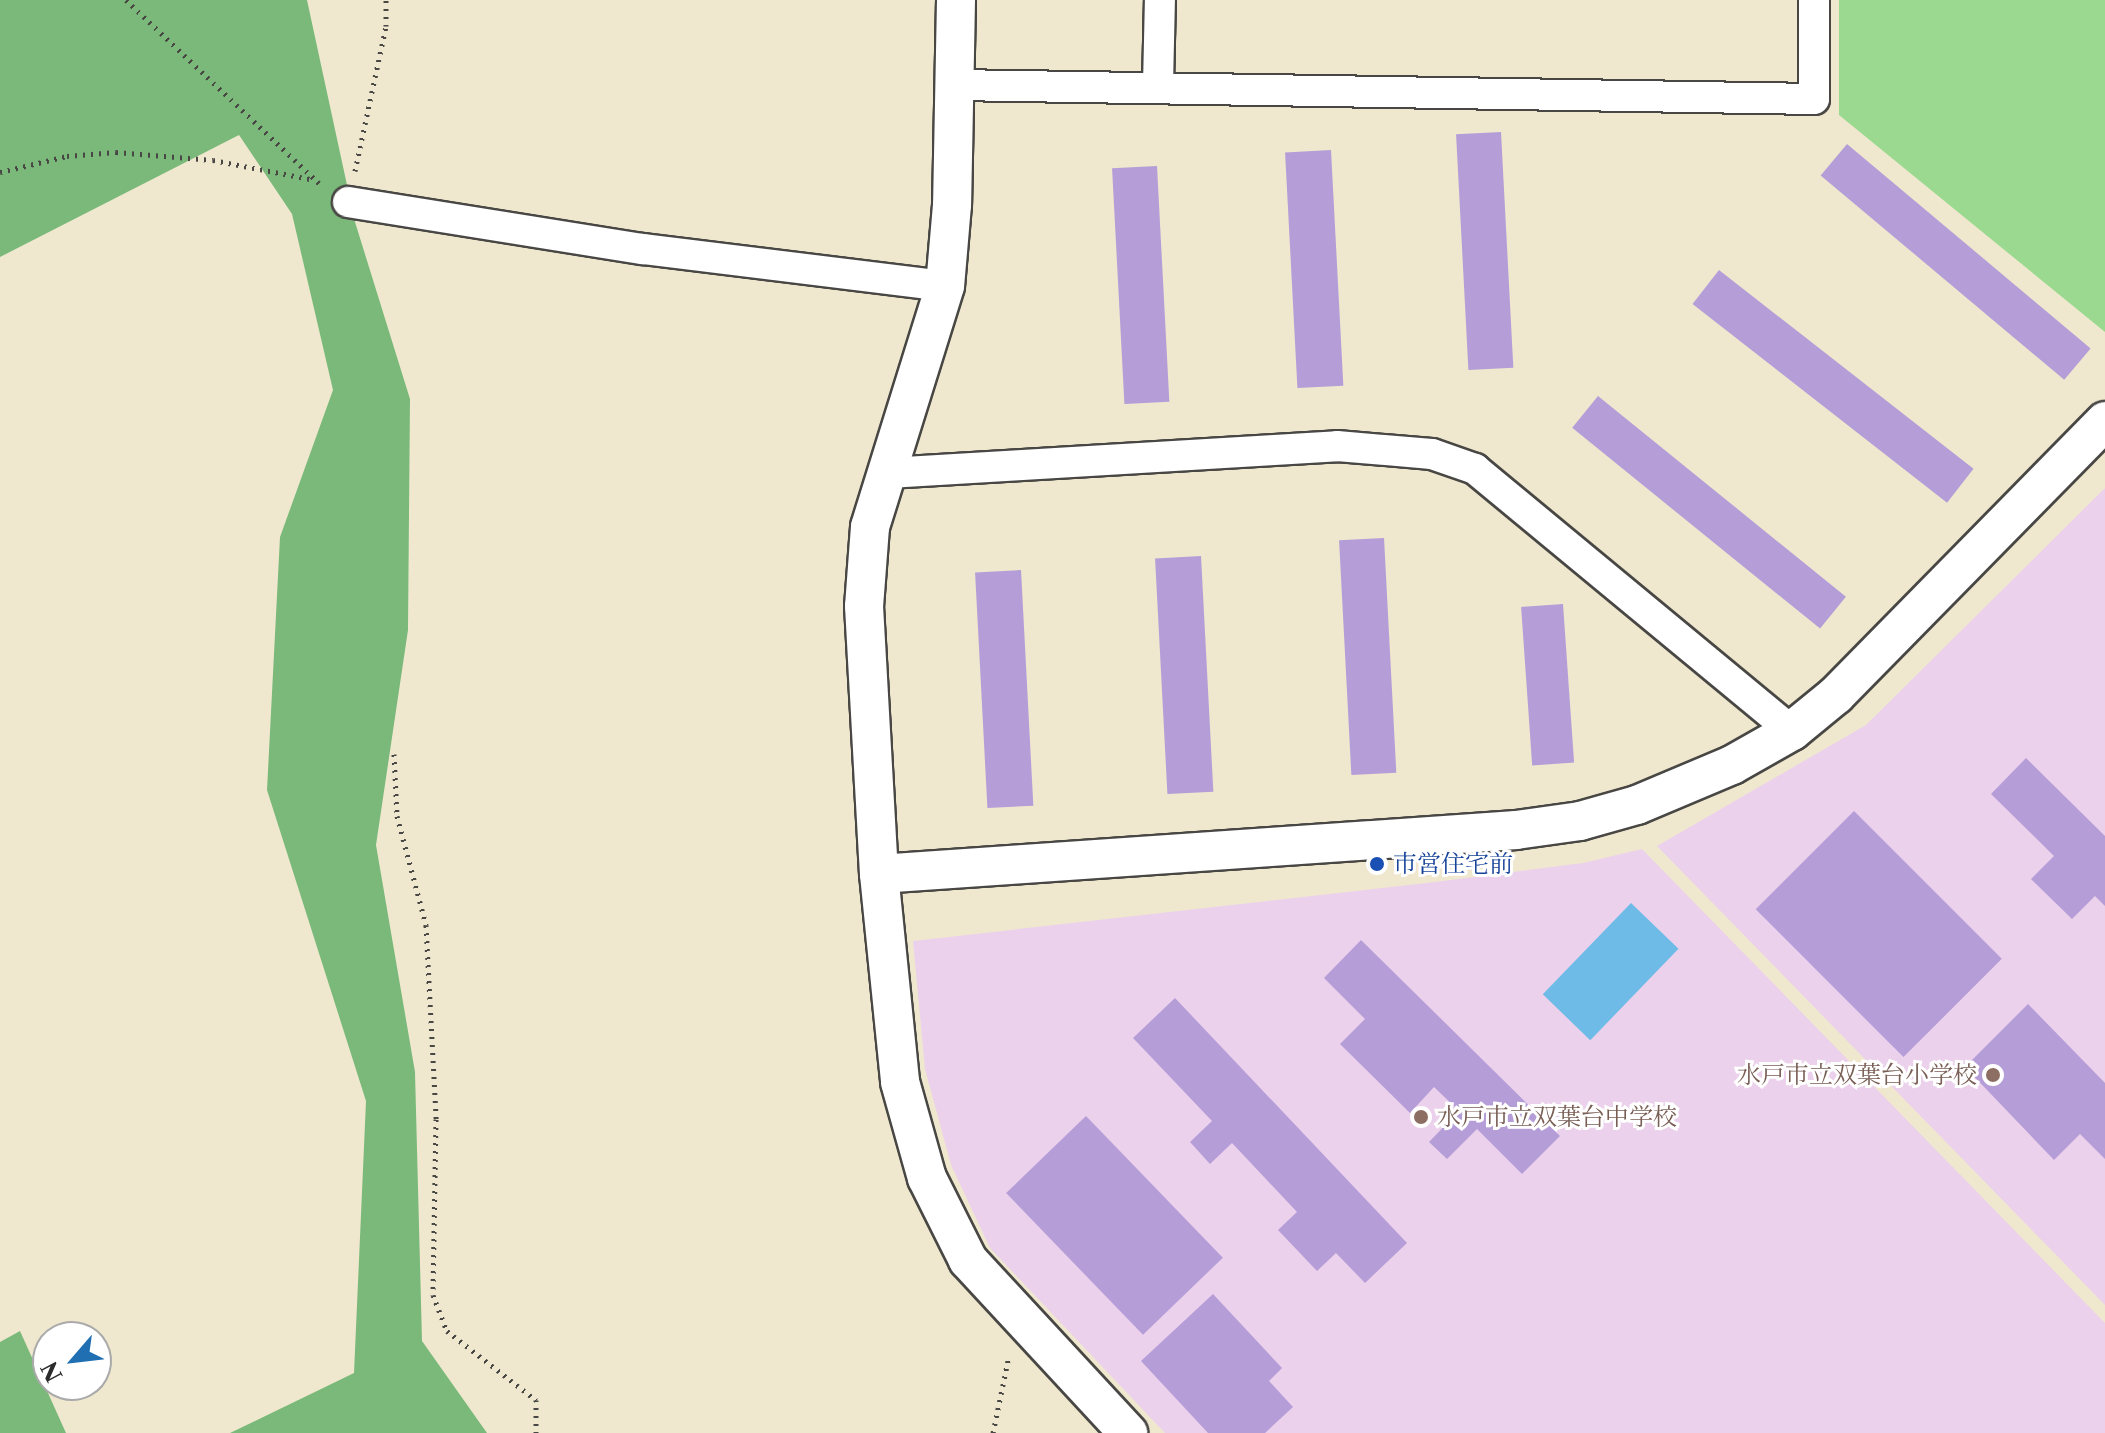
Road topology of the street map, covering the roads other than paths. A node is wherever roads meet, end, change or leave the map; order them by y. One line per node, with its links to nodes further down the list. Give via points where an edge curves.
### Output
1 (956, 0): 4 (street)
2 (1160, 0): 5 (street)
3 (1814, 0): 5 (street, via 1814,99)
4 (954, 85): 5 (street); 7 (street)
5 (1158, 85)
6 (348, 202): 7 (street, via 643,249)
7 (945, 286): 9 (street)
8 (2105, 421): 10 (street, via 1846,684)
9 (888, 473): 10 (street, via 1337,446 1432,454 1475,469); 11 (street, via 870,527 864,606)
10 (1792, 731): 11 (street, via 1694,783 1580,821)
11 (879, 874): 12 (street, via 900,1082 927,1178 968,1260)
12 (1128, 1433)

